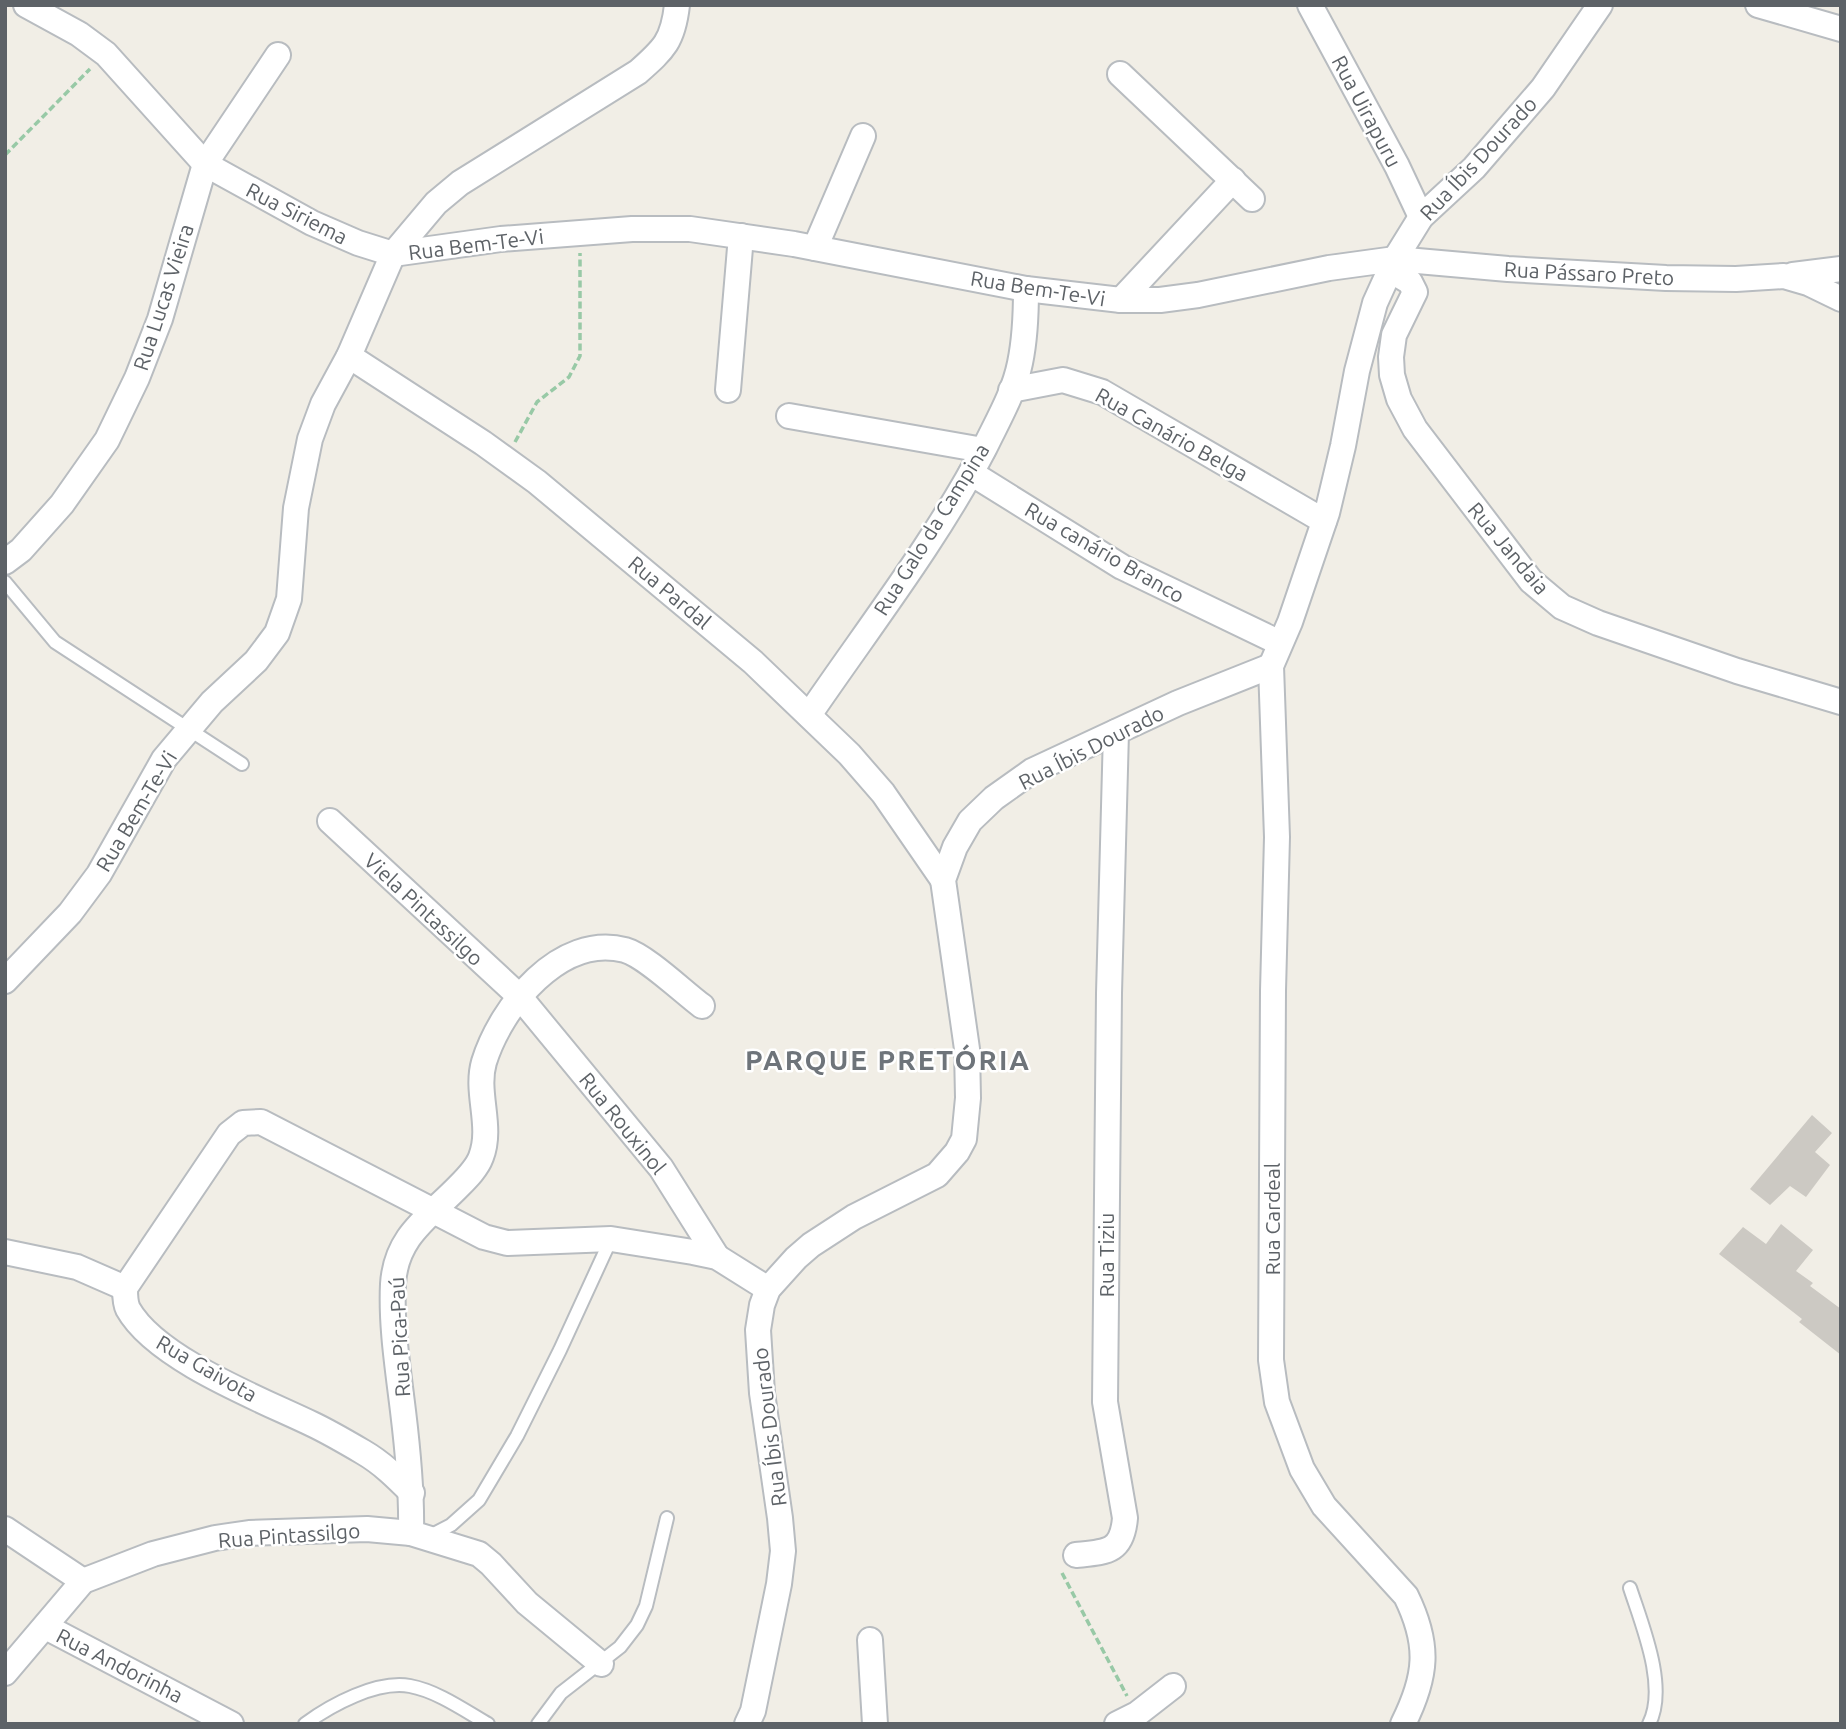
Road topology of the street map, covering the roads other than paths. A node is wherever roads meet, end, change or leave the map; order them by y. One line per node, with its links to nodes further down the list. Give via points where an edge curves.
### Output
1 (26, 5): 10 (street, Rua Siriema, via 106,54)
2 (677, 5): 16 (street, via 674,29 661,52 638,72 460,183 436,203)
3 (1310, 5): 13 (street, Rua Uirapuru)
4 (1600, 5): 13 (street, Rua Íbis Dourado, via 1525,110 1474,168)
5 (1758, 5): 6 (street)
6 (1841, 29)
7 (278, 55): 10 (street, Rua Lucas Vieira)
8 (1120, 74): 11 (street)
9 (863, 136): 15 (street)
10 (205, 164): 16 (street, Rua Siriema, via 312,223); 30 (street, Rua Lucas Vieira, via 160,319 107,440 62,504)
11 (1233, 180): 12 (street); 22 (street)
12 (1252, 199)
13 (1421, 217): 17 (street, Rua Íbis Dourado)
14 (741, 236): 15 (street, Rua Bem-Te-Vi); 16 (street, Rua Bem-Te-Vi, via 690,229 632,229 501,239); 24 (street)
15 (814, 248): 20 (street, Rua Bem-Te-Vi)
16 (393, 254): 23 (street, Rua Bem-Te-Vi)
17 (1393, 265): 19 (street, Rua Pássaro Preto, via 1666,278); 22 (street, Rua Bem-Te-Vi, via 1329,268 1198,295); 29 (street, Rua Íbis Dourado, via 1375,303); 33 (street, Rua Jandaia, via 1415,292 1392,346 1392,375 1399,399 1415,429 1531,581 1562,607 1598,623)
18 (1841, 269): 19 (street, Rua Pássaro Preto)
19 (1783, 276): 21 (street, Rua Pássaro Preto)
20 (1026, 289): 22 (street, Rua Bem-Te-Vi); 25 (street, Rua Galo da Campina, via 1020,365)
21 (1841, 299)
22 (1121, 300)
23 (349, 356): 34 (street, Rua Pardal, via 537,482 753,662); 35 (street, Rua Bem-Te-Vi, via 310,439 296,508 289,599 277,633)
24 (728, 390)
25 (1012, 390): 27 (street, Rua Galo da Campina); 29 (street, Rua Canário Belga, via 1063,380 1102,392)
26 (789, 416): 27 (street)
27 (983, 450): 28 (street, Rua Galo da Campina)
28 (971, 473): 32 (street, Rua canário Branco, via 1122,567); 34 (street, Rua Galo da Campina)
29 (1324, 521): 32 (street, Rua Íbis Dourado)
30 (5, 562)
31 (5, 582): 35 (lane, via 55,642)
32 (1276, 654): 36 (street, Rua Íbis Dourado); 68 (street, Rua Cardeal, via 1271,1360 1277,1402 1302,1469 1324,1506 1406,1596 1414,1613 1424,1655 1413,1704)
33 (1841, 702)
34 (809, 715): 39 (street, Rua Pardal, via 883,793)
35 (188, 730): 37 (lane); 40 (street, Rua Bem-Te-Vi, via 153,776 99,874 70,913)
36 (1115, 732): 39 (street, Rua Íbis Dourado, via 1032,771 994,799 970,821); 53 (street, Rua Tiziu, via 1105,1402 1125,1518 1119,1543 1107,1552)
37 (242, 764)
38 (330, 821): 41 (street, Viela Pintassilgo)
39 (943, 880): 48 (street, Rua Íbis Dourado, via 967,1049 964,1139 937,1175 854,1217 811,1245)
40 (5, 981)
41 (519, 996): 42 (street, Rua Pica-Paú, via 549,969 578,952 612,948 628,951); 43 (street, Rua Pica-Paú, via 483,1063 481,1160); 46 (street, Rua Rouxinol, via 661,1168)
42 (702, 1006)
43 (435, 1212): 44 (street, via 484,1237 507,1243); 47 (street, via 261,1122 243,1123 229,1134); 49 (street, Rua Pica-Paú, via 406,1239 393,1284)
44 (611, 1239): 46 (street); 52 (lane, via 517,1436 479,1500 450,1525)
45 (5, 1252): 47 (street, via 77,1267)
46 (718, 1257): 48 (street)
47 (125, 1288): 49 (street, Rua Gaivota, via 128,1310 170,1351 363,1452)
48 (768, 1289): 66 (street, Rua Íbis Dourado, via 758,1350 783,1551)
49 (412, 1493): 52 (street, Rua Pica-Paú)
50 (667, 1518): 58 (lane, via 646,1606 620,1647)
51 (5, 1529): 54 (street)
52 (419, 1535): 54 (street, Rua Pintassilgo, via 367,1529 249,1533 153,1554); 58 (street, via 479,1555 527,1603)
53 (1076, 1555)
54 (83, 1581): 56 (street)
55 (1630, 1588): 69 (lane, via 1655,1682)
56 (46, 1627): 59 (street); 62 (street, Rua Andorinha)
57 (870, 1640): 67 (street)
58 (601, 1664): 65 (lane, via 561,1693)
59 (5, 1673)
60 (1173, 1686): 61 (street)
61 (1127, 1719)
62 (231, 1724)
63 (305, 1724): 64 (lane, via 326,1708 393,1685 434,1695)
64 (488, 1724)
65 (538, 1724)
66 (747, 1724)
67 (875, 1724)
68 (1403, 1724)
69 (1649, 1724)

